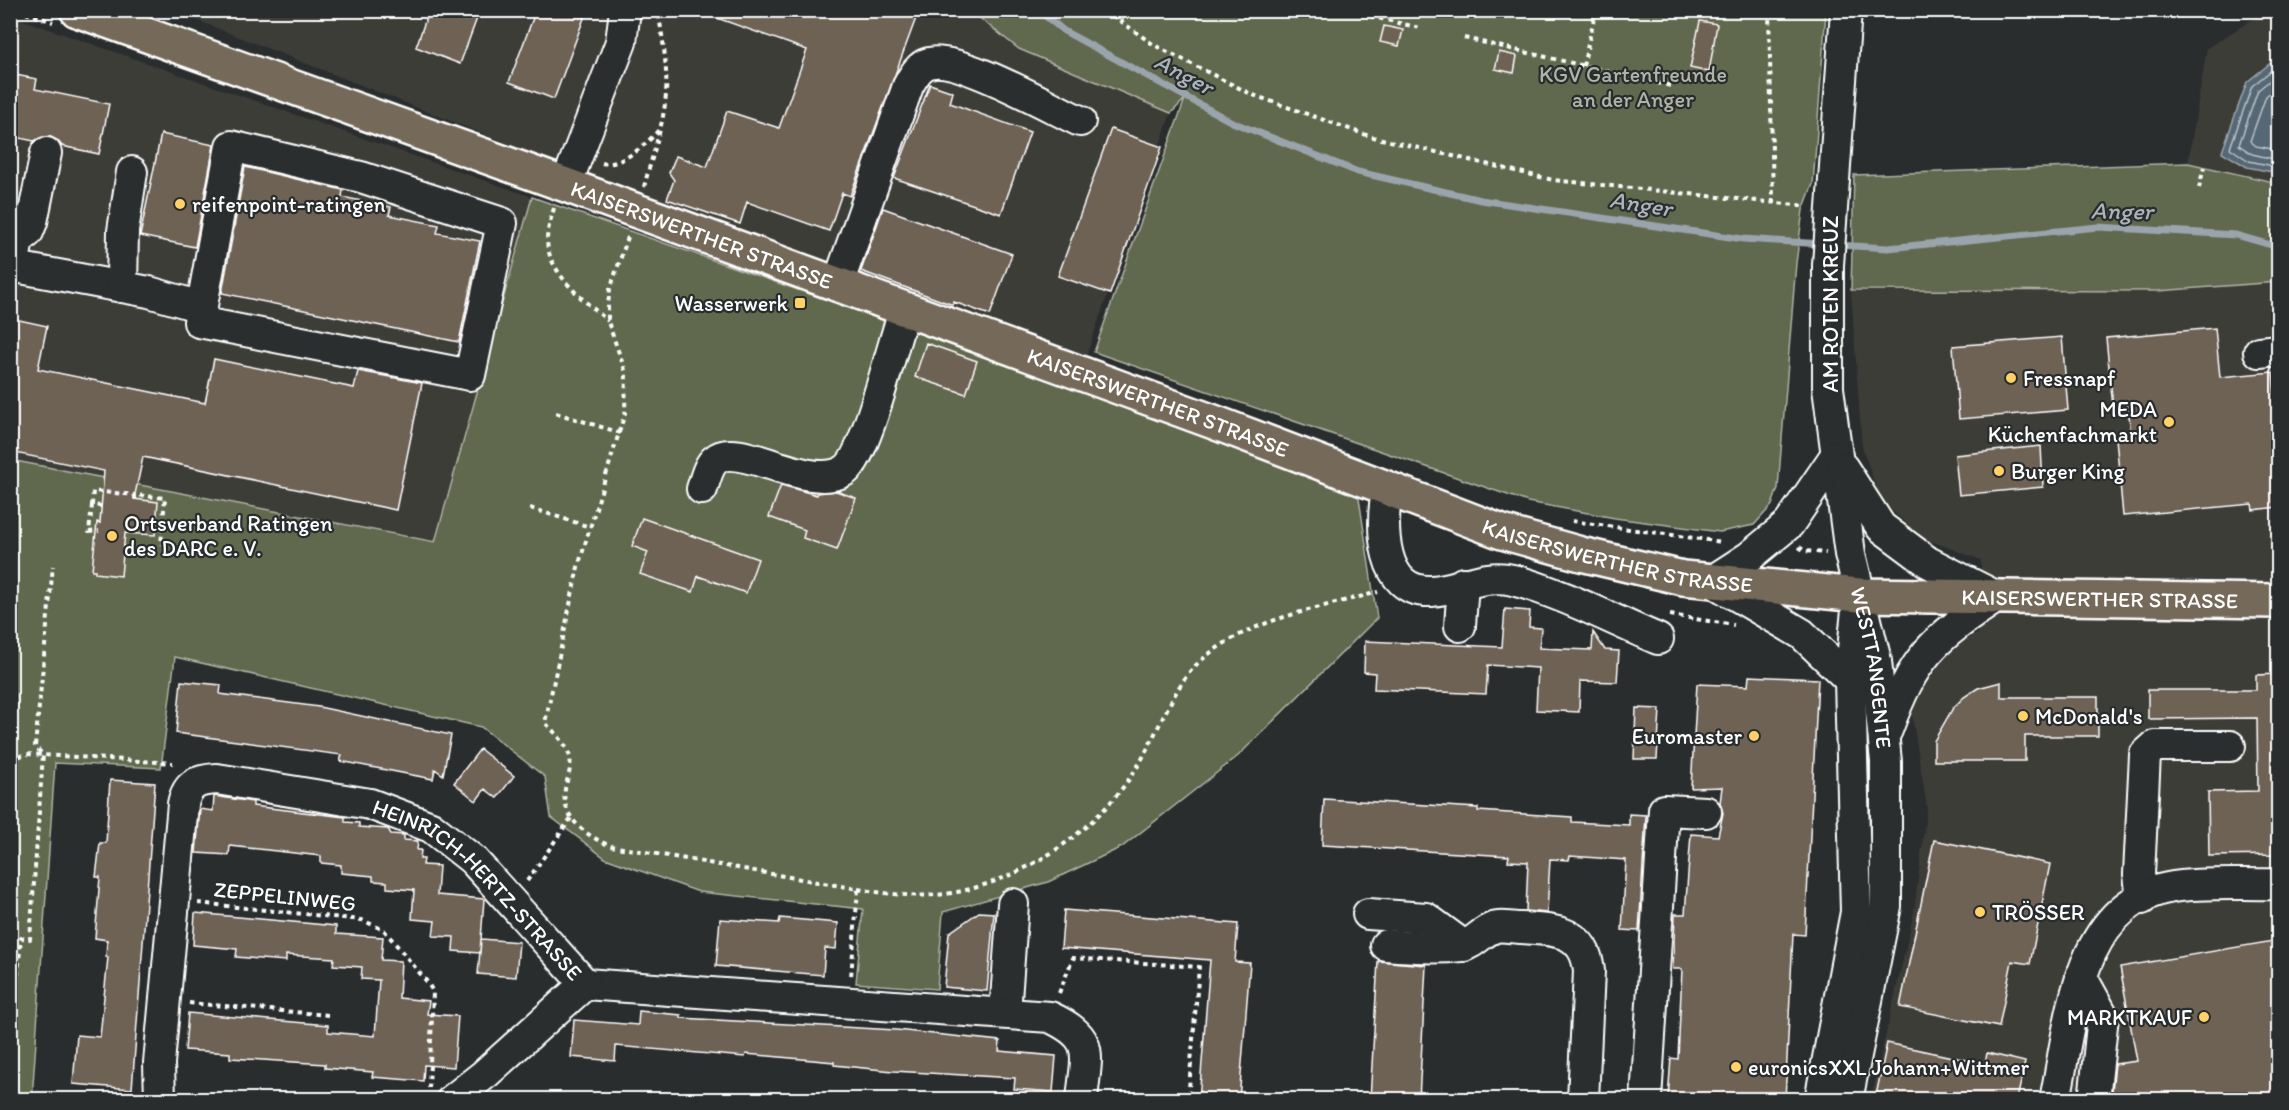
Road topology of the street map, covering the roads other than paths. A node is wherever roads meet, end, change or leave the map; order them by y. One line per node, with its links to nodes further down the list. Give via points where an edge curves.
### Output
1 (77, 10): 7 (main road, KAISERSWERTHER STRASSE)
2 (625, 10): 7 (street, via 621,42)
3 (1846, 10): 13 (street, AM ROTEN KREUZ, via 1828,265 1828,388)
4 (1080, 122): 9 (street, via 972,70 945,62 923,67 908,86)
5 (46, 153): 8 (street, via 32,222 18,240)
6 (132, 172): 10 (street, via 123,231)
7 (560, 196): 9 (main road, KAISERSWERTHER STRASSE, via 636,210)
8 (16, 267): 10 (street)
9 (838, 284): 12 (main road, KAISERSWERTHER STRASSE)
10 (135, 290): 11 (street)
11 (201, 307): 11 (street, via 231,146 362,177 502,223 470,375 199,321)
12 (905, 309): 14 (street, via 865,435 844,471 813,477 742,456 723,456 714,460); 15 (main road, KAISERSWERTHER STRASSE)
13 (1836, 455): 16 (street, via 1789,524); 18 (street, AM ROTEN KREUZ); 19 (street, via 1881,527 1928,562)
14 (702, 489)
15 (1387, 490): 16 (main road, KAISERSWERTHER STRASSE, via 1502,532 1581,555); 17 (street, via 1383,510 1385,543 1394,574 1406,585 1431,591)
16 (1712, 582): 18 (main road, KAISERSWERTHER STRASSE); 23 (street, via 1802,634)
17 (1463, 583): 21 (street); 22 (street, via 1486,578 1511,580)
18 (1859, 595): 19 (main road, KAISERSWERTHER STRASSE); 23 (street, WESTTANGENTE); 24 (street, WESTTANGENTE, via 1871,634)
19 (1997, 597): 20 (main road, KAISERSWERTHER STRASSE); 24 (street, via 1956,624 1926,651 1911,672)
20 (2278, 601)
21 (1460, 626)
22 (1658, 639)
23 (1850, 680): 41 (street, WESTTANGENTE, via 1856,912)
24 (1885, 736): 42 (street, WESTTANGENTE, via 1886,906)
25 (2230, 746): 28 (street, via 2155,746 2145,754 2139,874)
26 (1706, 812): 40 (street, via 1664,810)
27 (2278, 884): 28 (street, via 2172,887)
28 (2142, 899): 33 (street, via 2109,922 2098,936)
29 (1013, 904): 35 (street)
30 (1368, 914): 32 (street, via 1426,918)
31 (1386, 945): 32 (street)
32 (1464, 946): 39 (street, via 1494,927 1551,930 1581,944 1588,955 1590,971)
33 (2081, 976): 43 (street); 44 (street, via 2103,1016)
34 (585, 984): 35 (street, HEINRICH-HERTZ-STRASSE); 36 (street, HEINRICH-HERTZ-STRASSE, via 511,900 451,840 431,827 404,815 335,797 217,779 196,781 184,796 159,1063); 37 (street)
35 (1005, 1013): 38 (street, HEINRICH-HERTZ-STRASSE, via 1050,1017 1082,1037 1086,1055)
36 (160, 1100)
37 (452, 1100)
38 (1082, 1100)
39 (1583, 1100)
40 (1646, 1100)
41 (1820, 1100)
42 (1847, 1100)
43 (2055, 1100)
44 (2094, 1100)

